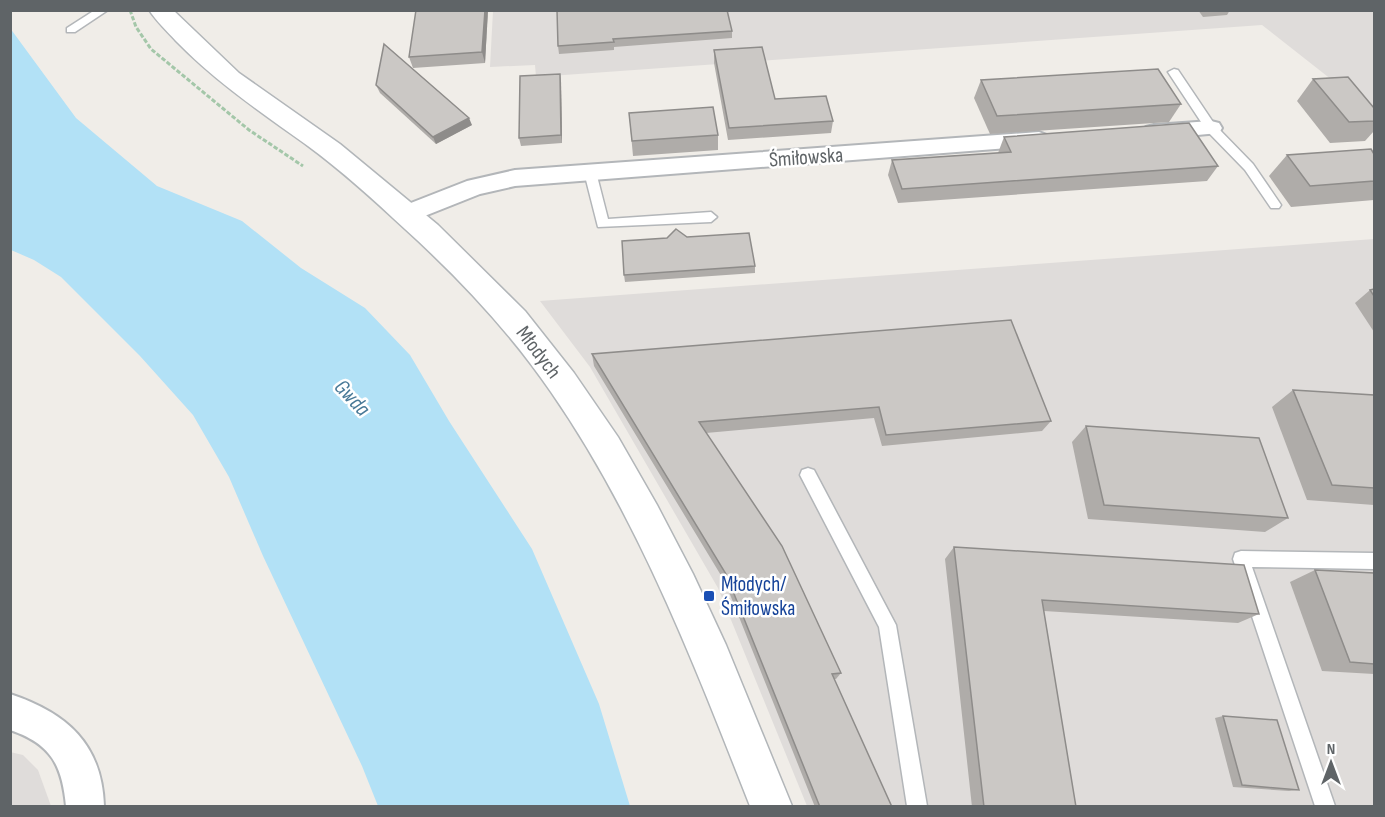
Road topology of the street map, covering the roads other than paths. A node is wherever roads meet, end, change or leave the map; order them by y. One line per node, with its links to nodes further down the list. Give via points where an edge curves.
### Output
1 (103, 10): 3 (lane)
2 (159, 10): 10 (street, Młodych, via 232,80 332,151)
3 (71, 30)
4 (1174, 72): 5 (lane)
5 (1211, 128): 6 (street); 9 (lane, via 1249,167)
6 (1128, 134)
7 (1056, 139): 8 (street, Śmiłowska)
8 (590, 172): 10 (street, Śmiłowska, via 497,181); 11 (lane, via 603,224)
9 (1275, 205)
10 (407, 214): 16 (street, Młodych, via 494,296 535,344 629,486 710,651)
11 (711, 217)
12 (808, 475): 17 (lane, via 887,625)
13 (1374, 561): 18 (lane, via 1241,559)
14 (10, 712): 15 (street, via 32,717 58,736 80,773)
15 (85, 807)
16 (771, 807)
17 (917, 807)
18 (1325, 807)

